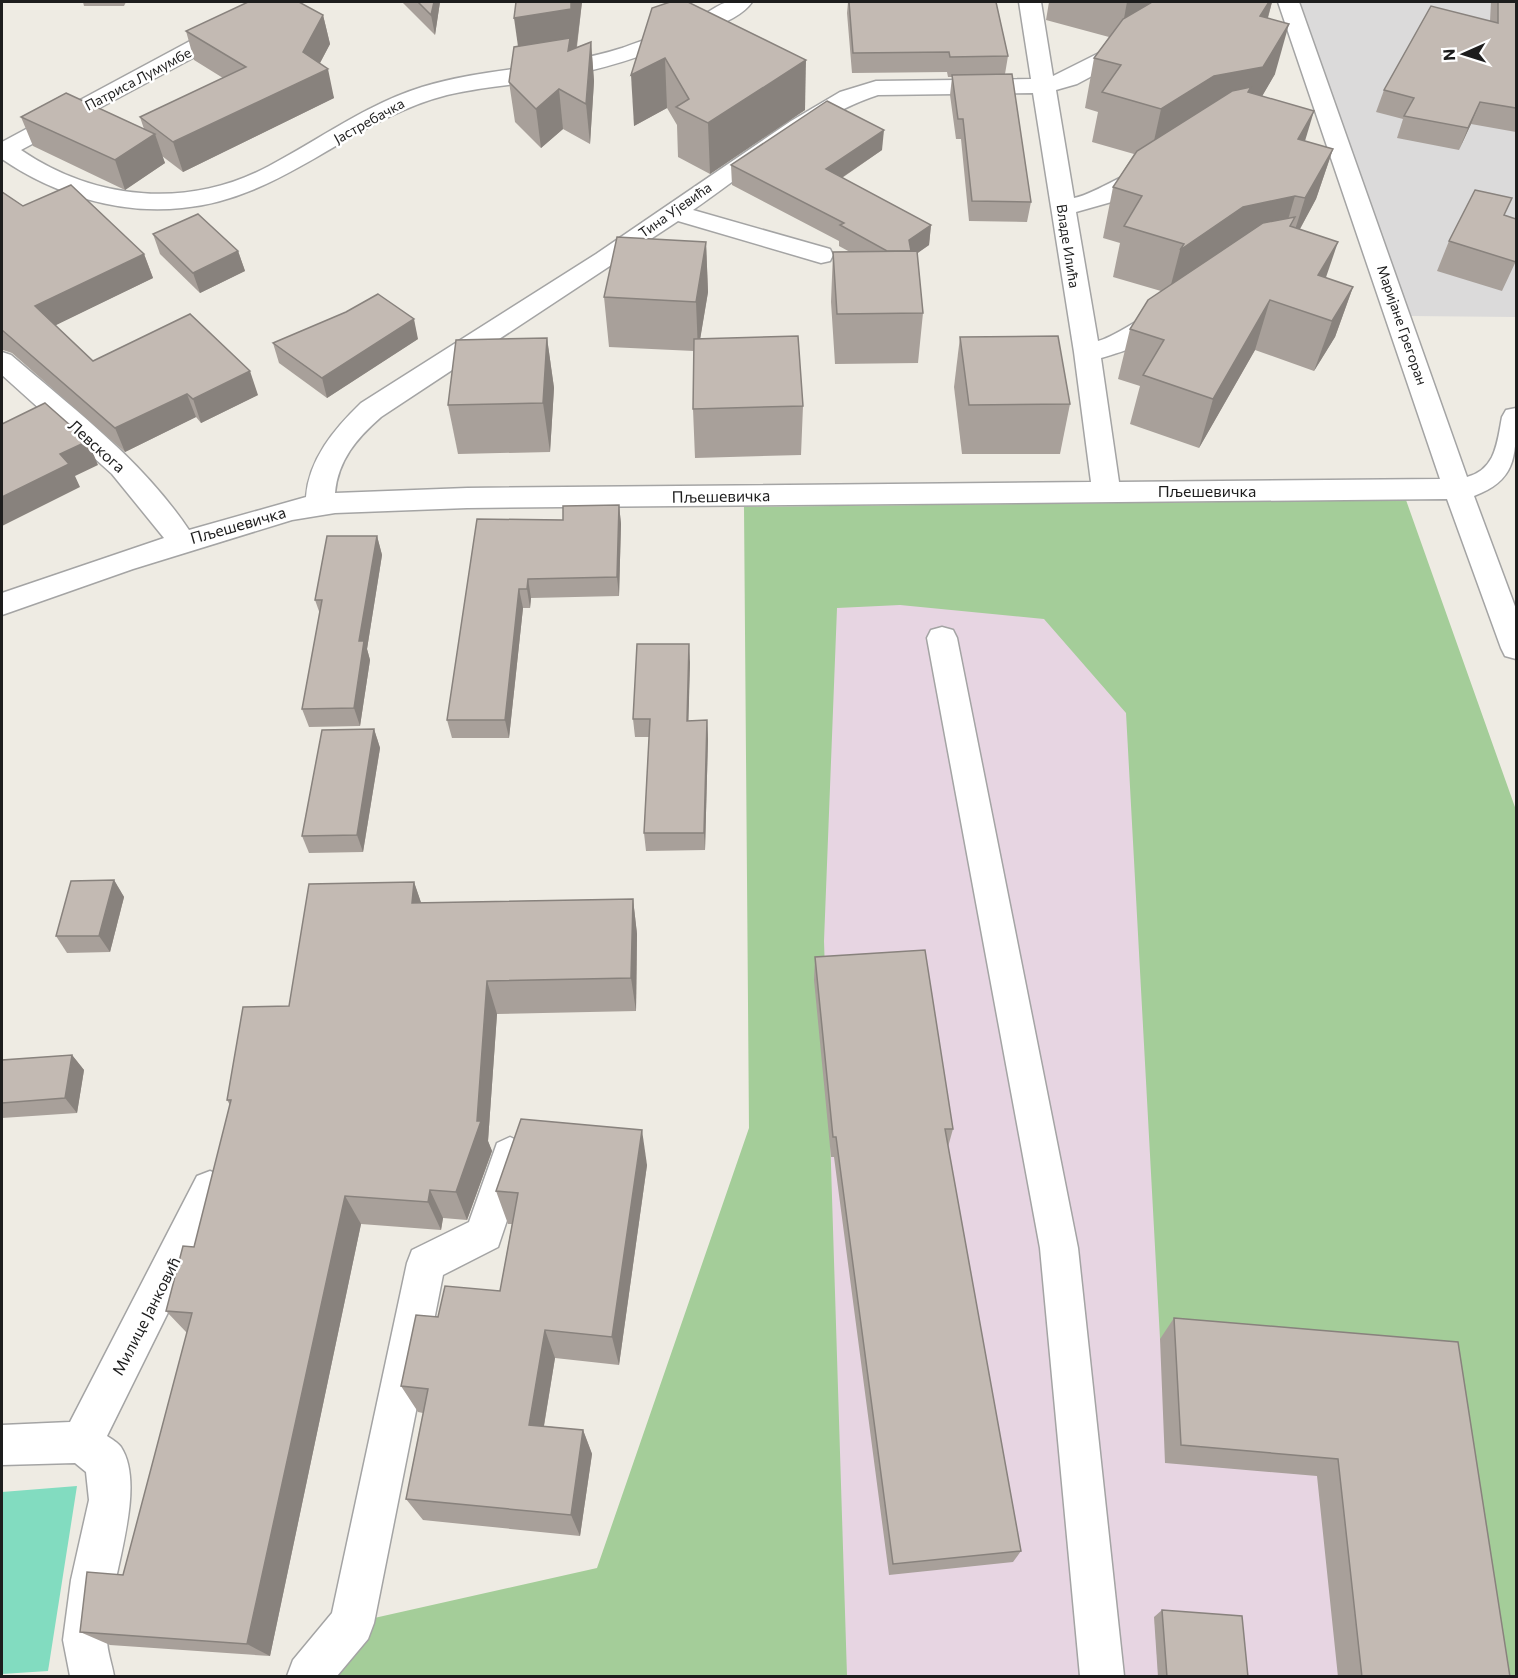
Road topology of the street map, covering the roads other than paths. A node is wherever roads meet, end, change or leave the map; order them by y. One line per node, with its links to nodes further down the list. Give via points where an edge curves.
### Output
1 (271, 2): 9 (street, Патриса Лумумбе, via 252,17)
2 (741, 2): 6 (street, Јастребачка)
3 (1030, 2): 8 (street, Владе Илића)
4 (1289, 2): 18 (street, Маријане Грегоран)
5 (688, 6): 6 (street)
6 (718, 16): 9 (street, Јастребачка, via 581,67 473,82 413,98 255,184 220,195 149,201 97,193 45,176)
7 (1150, 34): 8 (street, Тина Ујевића, via 1080,74)
8 (1043, 86): 11 (street, Владе Илића); 12 (street, Тина Ујевића, via 883,88 857,93 779,138)
9 (3, 151)
10 (1170, 158): 11 (street, via 1111,196)
11 (1062, 207): 15 (street, Владе Илића)
12 (673, 212): 13 (street); 20 (street, Тина Ујевића, via 371,410 350,430 330,459 322,475)
13 (821, 255)
14 (1180, 306): 15 (street, via 1132,340)
15 (1087, 352): 19 (street, Владе Илића)
16 (2, 361): 21 (street, Левскога, via 140,485)
17 (1516, 417): 18 (street, Пљешевичка, via 1500,472 1486,483)
18 (1457, 489): 19 (street, Пљешевичка); 24 (street, Маријане Грегоран)
19 (1106, 491): 20 (street, Пљешевичка, via 467,498)
20 (320, 504): 21 (street, Пљешевичка)
21 (182, 542): 22 (street, Пљешевичка)
22 (2, 604)
23 (942, 638): 31 (street, via 1059,1248)
24 (1516, 648)
25 (510, 1155): 30 (street, via 484,1234 426,1263 352,1623)
26 (210, 1189): 27 (street, Милице Јанковић)
27 (82, 1442): 28 (street); 29 (street, via 106,1461 110,1500 85,1640)
28 (2, 1445)
29 (93, 1677)
30 (309, 1677)
31 (1102, 1677)

